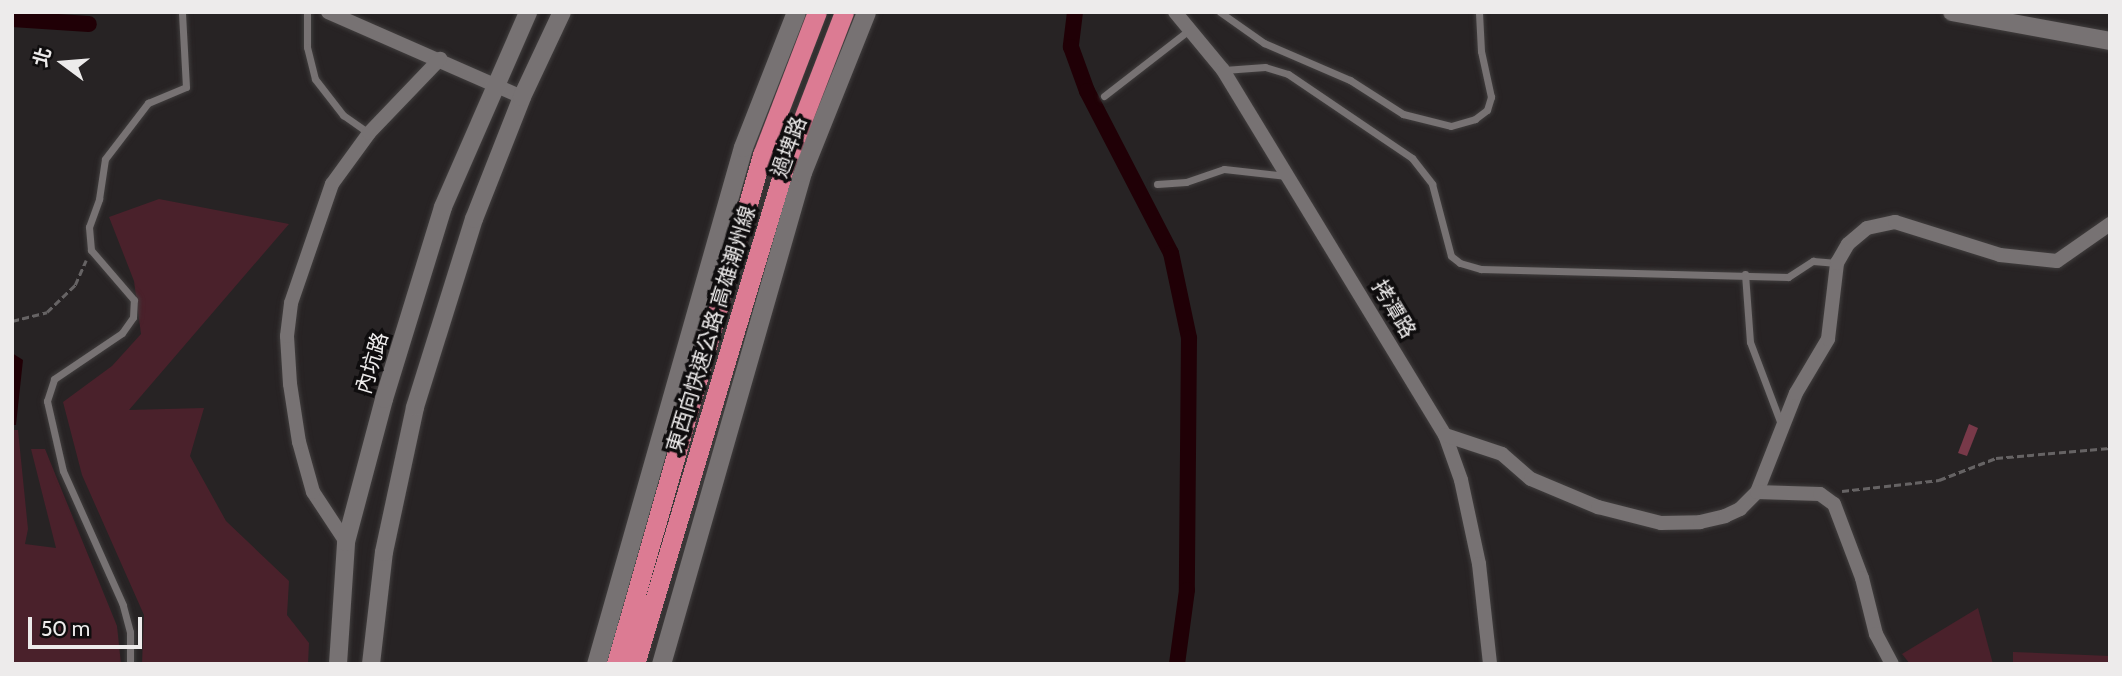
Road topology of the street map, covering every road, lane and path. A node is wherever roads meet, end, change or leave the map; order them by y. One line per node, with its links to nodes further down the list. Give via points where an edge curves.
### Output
1 (182, 12): 25 (lane, via 186,87 148,103 105,159 99,200 89,227)
2 (307, 12): 21 (lane, via 307,47 315,79 343,115)
3 (328, 12): 16 (street)
4 (528, 12): 18 (street, 內坑路)
5 (562, 12): 20 (street)
6 (796, 12): 38 (main road, 過埤路, via 743,147)
7 (817, 12): 39 (highway, 東西向快速公路 高雄潮州線, via 762,155)
8 (844, 12): 40 (highway, 東西向快速公路 高雄潮州線, via 785,165)
9 (866, 12): 41 (main road, 過埤路, via 802,172)
10 (1175, 12): 14 (street, 拷潭路)
11 (1220, 12): 12 (lane, via 1264,43 1350,80 1403,114 1451,126 1487,110 1490,97)
12 (1479, 12)
13 (1952, 12): 15 (street)
14 (1189, 30): 17 (street, 拷潭路); 19 (lane)
15 (2110, 41)
16 (440, 59): 18 (street); 21 (street)
17 (1223, 70): 22 (street, 拷潭路); 27 (lane, via 1265,66 1288,74 1412,158 1432,184 1451,256 1460,263 1481,269)
18 (494, 85): 20 (street); 34 (street, 內坑路, via 443,207)
19 (1104, 96)
20 (522, 97): 37 (street, via 474,219 415,407 384,552)
21 (369, 134): 34 (street, via 331,184 302,262 287,336 290,384 310,479)
22 (1287, 176): 23 (lane, via 1224,169 1186,182); 30 (street, 拷潭路)
23 (1157, 184)
24 (2110, 224): 26 (street, via 2057,261 2000,255 1895,222 1867,228 1848,244)
25 (91, 250): 28 (path, via 75,285 47,312); 35 (lane, via 134,300 132,317 122,333 54,379 47,401 63,471 123,605 130,632)
26 (1837, 263): 27 (lane, via 1813,261 1788,277); 29 (street, via 1835,314 1828,339)
27 (1745, 274): 29 (lane, via 1749,342)
28 (12, 321)
29 (1782, 425): 32 (street)
30 (1445, 435): 32 (street, via 1502,454 1531,479 1574,500 1661,523 1725,516); 42 (street, 拷潭路, via 1461,480 1479,564)
31 (2110, 448): 33 (path, via 1996,458 1939,480)
32 (1757, 492): 33 (street)
33 (1820, 494): 43 (street, via 1834,504 1849,539 1876,634)
34 (346, 542): 36 (street, 內坑路)
35 (130, 664)
36 (338, 664)
37 (371, 664)
38 (596, 664)
39 (616, 664)
40 (635, 664)
41 (661, 664)
42 (1490, 664)
43 (1892, 664)

